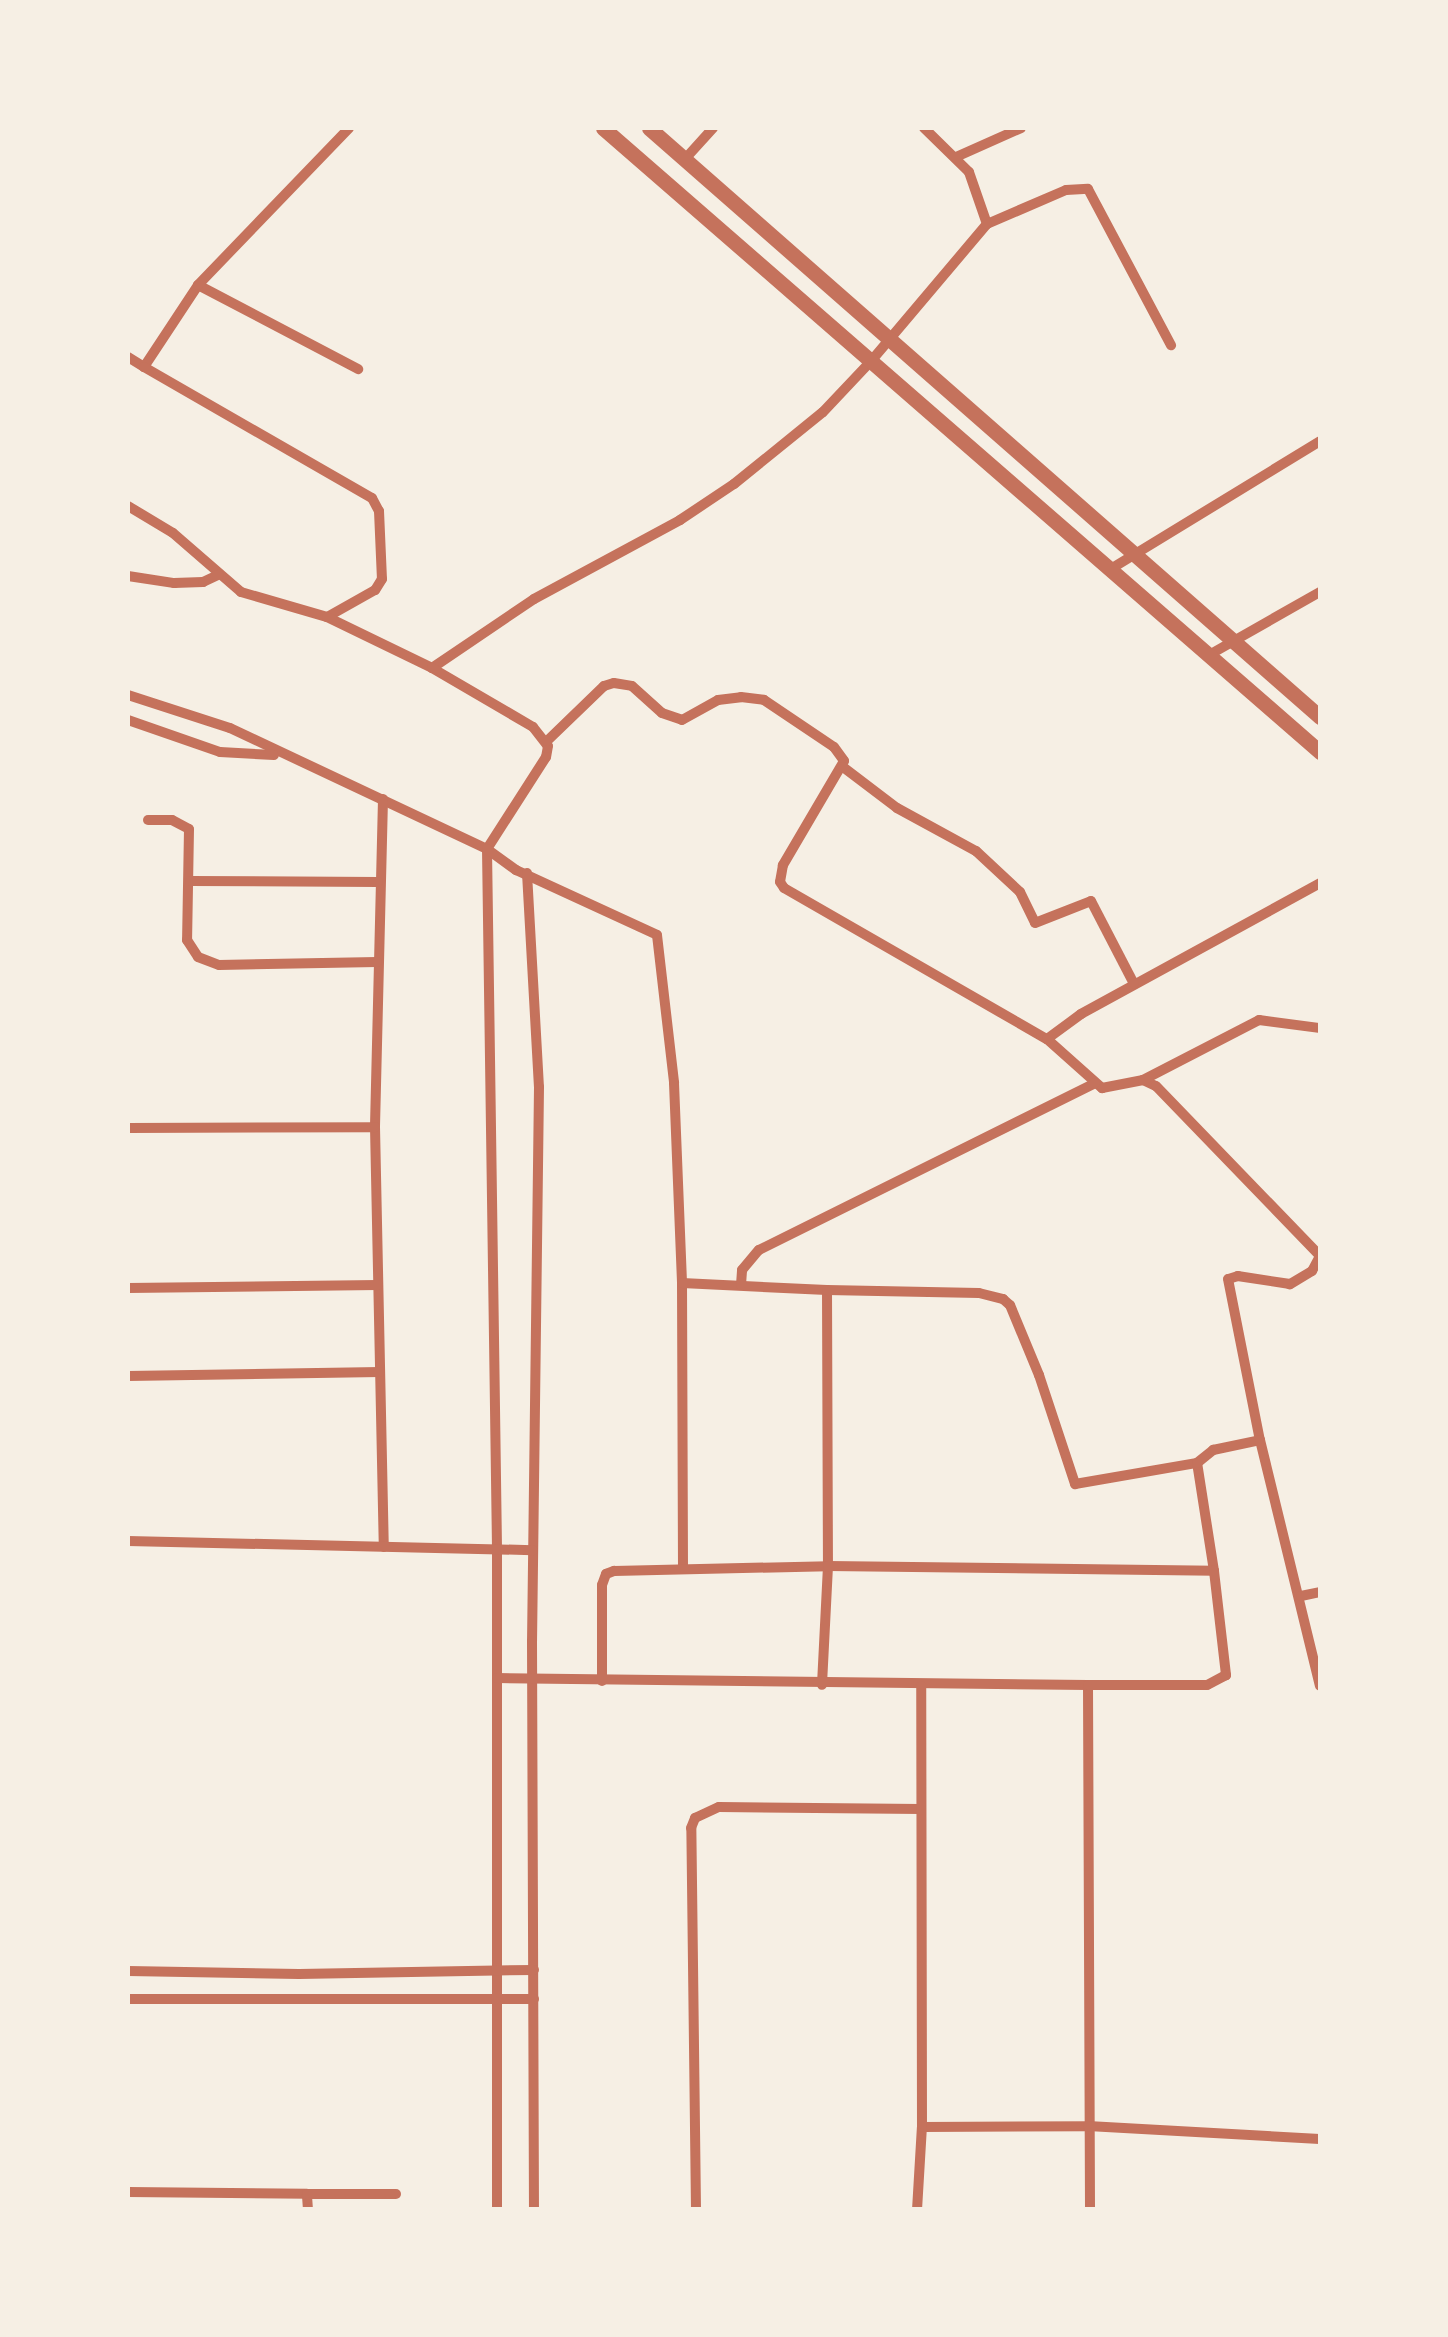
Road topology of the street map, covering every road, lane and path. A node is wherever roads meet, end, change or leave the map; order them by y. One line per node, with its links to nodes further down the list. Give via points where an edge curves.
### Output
1 (348, 128): 10 (street)
2 (603, 128): 14 (street)
3 (650, 128): 8 (street)
4 (712, 128): 8 (street)
5 (924, 128): 7 (street)
6 (1021, 128): 7 (street)
7 (956, 156): 9 (street, via 977,189)
8 (685, 159): 11 (street)
9 (986, 224): 11 (street); 12 (street, via 1066,190 1088,189)
10 (198, 285): 15 (street); 16 (street)
11 (890, 339): 14 (street); 19 (street)
12 (1170, 345)
13 (128, 357): 15 (street)
14 (872, 360): 20 (street); 27 (street, via 823,412 734,484 534,599)
15 (144, 367): 24 (street, via 372,498 379,511 382,579)
16 (358, 370)
17 (1320, 441): 19 (street)
18 (128, 506): 21 (street, via 173,533)
19 (1135, 554): 20 (street); 25 (street)
20 (1109, 570): 26 (street)
21 (218, 575): 22 (street, via 174,583); 24 (street, via 253,598)
22 (128, 576)
23 (1320, 592): 25 (street)
24 (328, 617): 27 (street)
25 (1234, 641): 26 (street); 29 (street)
26 (1209, 654): 32 (street)
27 (432, 668): 31 (street)
28 (128, 696): 33 (street, via 230,728)
29 (1320, 717)
30 (128, 720): 33 (street, via 220,752)
31 (546, 740): 34 (street, via 604,686 624,682 662,713 682,720 718,700 764,700 834,748); 37 (street, via 546,757)
32 (1320, 752)
33 (280, 755): 35 (street)
34 (843, 768): 43 (street, via 897,808 976,851 1020,892 1035,923 1091,901); 45 (street, via 808,818 780,882)
35 (383, 799): 37 (street); 40 (street)
36 (148, 820): 39 (street, via 181,822 189,829)
37 (487, 849): 38 (street); 62 (street)
38 (527, 874): 51 (street, via 657,935 674,1083); 63 (street, via 539,1087)
39 (190, 881): 40 (street); 42 (street, via 186,940 210,964)
40 (378, 882): 42 (street)
41 (1320, 882): 43 (street)
42 (377, 962): 48 (street)
43 (1134, 984): 45 (street)
44 (1320, 1028): 46 (street, via 1259,1020)
45 (1046, 1039): 47 (street)
46 (1144, 1080): 47 (street, via 1107,1090); 50 (street)
47 (1095, 1084): 52 (street, via 759,1250 742,1270)
48 (374, 1127): 49 (street); 53 (street)
49 (128, 1128)
50 (1318, 1249): 58 (street, via 1316,1266 1290,1284 1228,1279)
51 (682, 1282): 52 (street); 65 (street)
52 (741, 1285): 55 (street)
53 (378, 1286): 54 (street); 56 (street)
54 (128, 1288)
55 (827, 1290): 59 (street, via 979,1293 1010,1305 1074,1484); 64 (street)
56 (380, 1372): 57 (street); 61 (street)
57 (128, 1376)
58 (1260, 1440): 59 (street, via 1213,1450); 68 (street)
59 (1197, 1463): 66 (street)
60 (128, 1541): 61 (street)
61 (384, 1547): 62 (street)
62 (497, 1549): 63 (street); 69 (street)
63 (533, 1550): 70 (street)
64 (828, 1566): 65 (street); 66 (street); 72 (street)
65 (683, 1568): 71 (street, via 606,1574)
66 (1214, 1570): 74 (street, via 1226,1675 1206,1685)
67 (1320, 1592): 68 (street)
68 (1301, 1596): 75 (street)
69 (497, 1678): 70 (street); 79 (street)
70 (534, 1680): 71 (street); 77 (street)
71 (602, 1681): 72 (street)
72 (822, 1685): 73 (street)
73 (921, 1686): 74 (street); 76 (street)
74 (1088, 1686): 84 (street)
75 (1320, 1686)
76 (921, 1809): 83 (street); 92 (street, via 719,1807 695,1818)
77 (534, 1970): 79 (street); 82 (street)
78 (128, 1971): 79 (street)
79 (497, 1972): 81 (street)
80 (128, 1998): 81 (street)
81 (498, 1998): 82 (street); 90 (street)
82 (534, 1999): 91 (street)
83 (922, 2126): 84 (street); 93 (street)
84 (1088, 2126): 85 (street); 94 (street)
85 (1320, 2140)
86 (128, 2192): 87 (street)
87 (308, 2194): 88 (street); 89 (street)
88 (396, 2194)
89 (308, 2210)
90 (498, 2210)
91 (534, 2210)
92 (696, 2210)
93 (917, 2210)
94 (1090, 2210)

